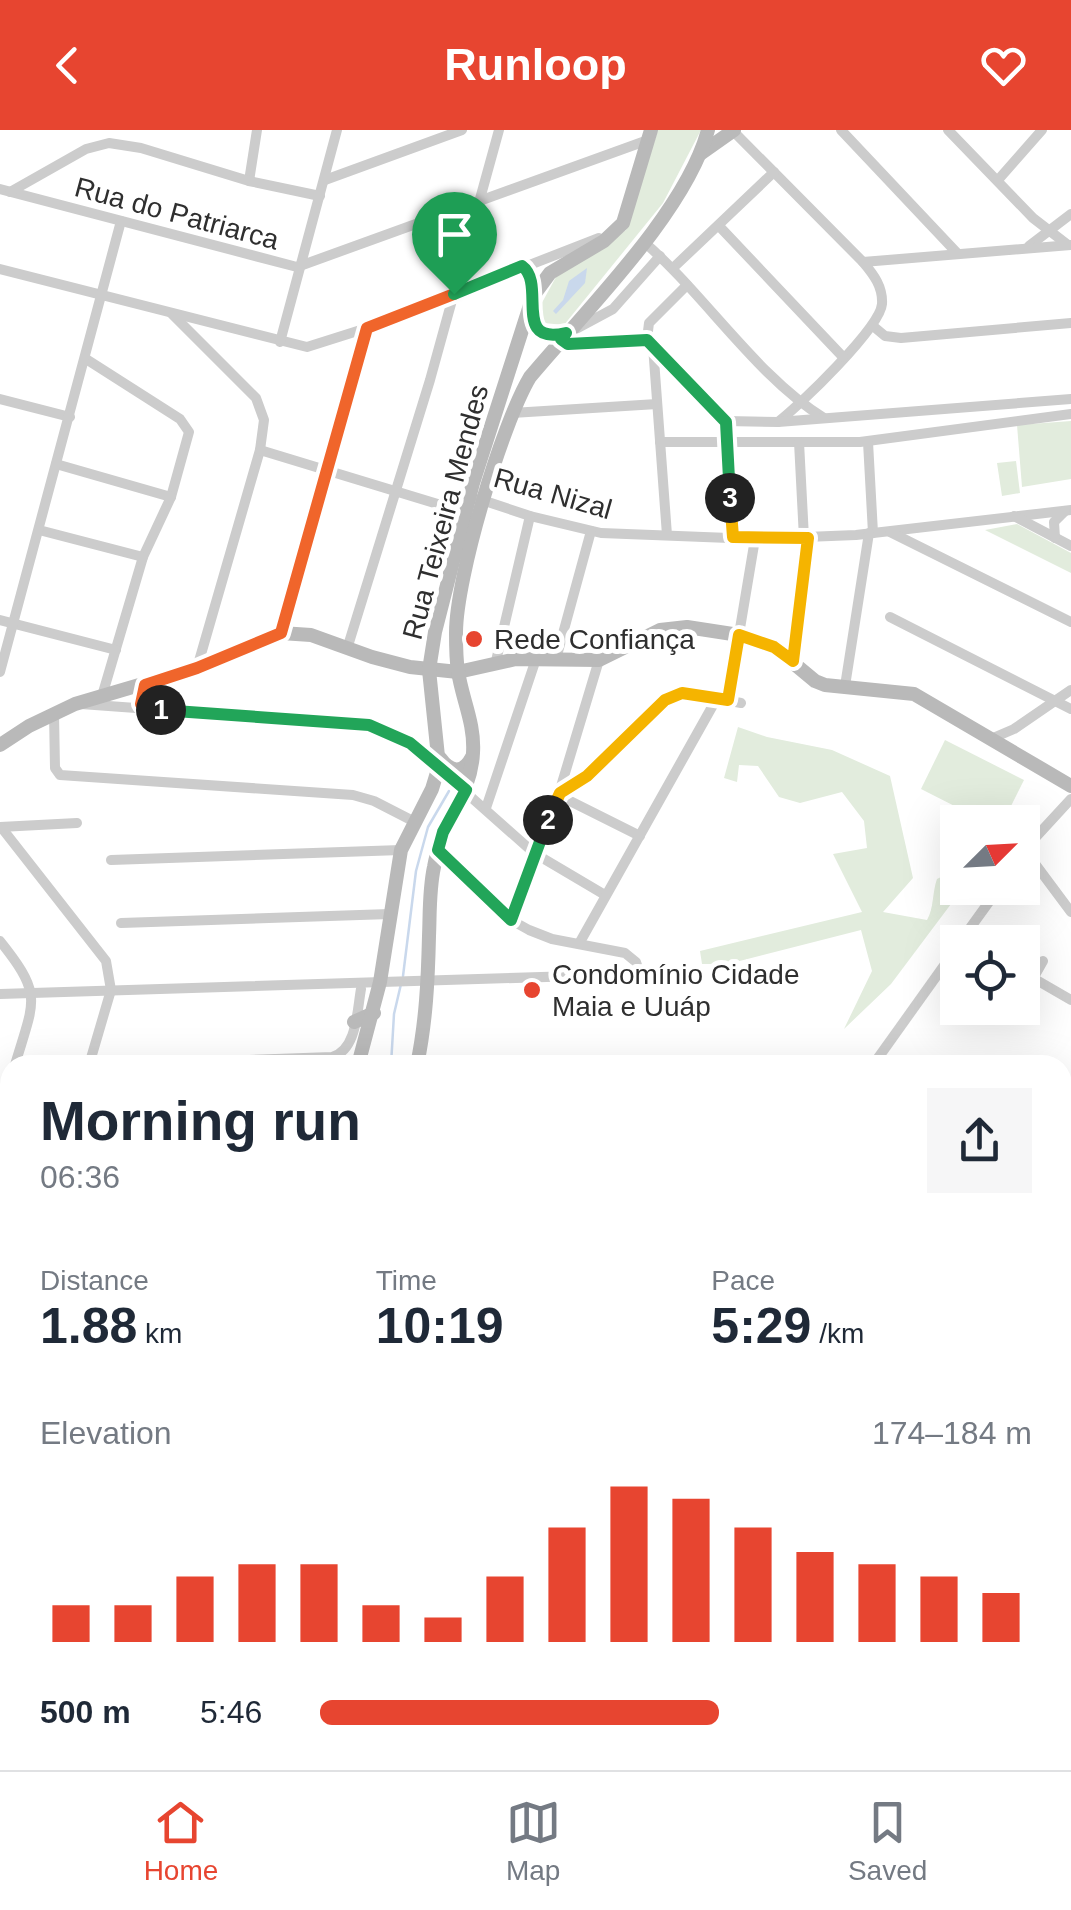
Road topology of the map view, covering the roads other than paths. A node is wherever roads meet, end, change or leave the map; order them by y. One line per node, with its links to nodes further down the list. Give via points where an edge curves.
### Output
1 (258, 130): 17 (street)
2 (338, 130): 15 (street)
3 (462, 130): 15 (street)
4 (499, 130): 20 (street)
5 (708, 130): 12 (main road, Rua Teixeira Mendes)
6 (840, 130): 29 (street)
7 (948, 130): 16 (street)
8 (1042, 130): 16 (street)
9 (734, 131): 12 (main road); 14 (street)
10 (650, 135): 11 (street, Rua do Patriarca); 13 (main road)
11 (623, 151): 13 (street); 20 (street, Rua do Patriarca)
12 (700, 154): 26 (main road, Rua Teixeira Mendes)
13 (642, 162): 25 (main road)
14 (774, 172): 23 (street); 31 (street)
15 (324, 180): 19 (street)
16 (998, 180): 24 (street)
17 (249, 181): 18 (street, via 109,143); 19 (street)
18 (5, 190): 22 (street, Rua do Patriarca)
19 (320, 196): 32 (street)
20 (480, 203): 32 (street, Rua do Patriarca); 38 (street)
21 (1071, 214): 24 (street)
22 (121, 221): 32 (street, Rua do Patriarca); 37 (street)
23 (719, 226): 34 (street); 47 (street)
24 (1050, 230): 27 (street); 28 (street)
25 (615, 232): 33 (street); 39 (main road, Rua Teixeira Mendes, via 550,273)
26 (644, 242): 30 (street); 44 (main road, Rua Teixeira Mendes)
27 (1069, 245): 28 (street)
28 (1028, 247): 29 (street)
29 (958, 253): 31 (street)
30 (660, 256): 34 (street); 44 (street, via 614,309)
31 (863, 262): 42 (street, via 882,301)
32 (303, 266): 45 (street)
33 (522, 266): 38 (street); 39 (street, via 532,275)
34 (673, 268): 36 (street)
35 (0, 269): 37 (street)
36 (687, 285): 46 (street, via 649,323); 53 (street)
37 (104, 294): 40 (street); 48 (street)
38 (454, 294): 43 (street); 70 (street)
39 (531, 300): 44 (main road, via 532,319); 69 (main road, Rua Teixeira Mendes)
40 (172, 313): 45 (street); 66 (street, via 256,398 264,420)
41 (1071, 322): 42 (street, via 900,338)
42 (872, 326): 47 (street)
43 (367, 328): 45 (street, via 307,347); 68 (street)
44 (562, 341): 46 (street); 49 (main road, Rua Teixeira Mendes)
45 (280, 342)
46 (650, 343): 52 (street); 60 (street)
47 (843, 357): 53 (street)
48 (86, 359): 58 (street); 71 (street, via 186,425 189,441)
49 (530, 377): 54 (street, via 528,401); 55 (main road, Rua Teixeira Mendes)
50 (2, 399): 57 (street); 58 (street)
51 (1071, 399): 59 (street)
52 (657, 404): 54 (street); 63 (street)
53 (802, 404): 59 (street); 61 (street)
54 (536, 410): 55 (street)
55 (512, 413): 72 (main road, Rua Teixeira Mendes)
56 (1071, 414): 65 (street)
57 (0, 416)
58 (70, 416): 67 (street)
59 (824, 418): 61 (street)
60 (726, 422): 61 (street); 62 (street)
61 (778, 422)
62 (726, 440): 63 (street); 64 (street); 83 (street)
63 (660, 442): 82 (street)
64 (799, 442): 65 (street); 85 (street)
65 (868, 442): 81 (street)
66 (260, 450): 68 (street); 105 (street)
67 (56, 464): 71 (street); 78 (street)
68 (327, 472): 70 (street); 95 (street)
69 (473, 483): 72 (street, Rua Nizal); 74 (main road, Rua Teixeira Mendes)
70 (395, 492): 74 (street); 97 (street)
71 (171, 497): 89 (street)
72 (484, 503): 75 (street, Rua Nizal); 108 (main road, Rua Teixeira Mendes, via 460,598)
73 (1068, 510): 76 (street, Rua Nizal); 86 (street, via 1054,522)
74 (464, 512): 94 (main road, Rua Teixeira Mendes)
75 (530, 516): 79 (street, Rua Nizal); 102 (street)
76 (1014, 516): 77 (street, Rua Nizal); 86 (street)
77 (932, 528): 80 (street, Rua Nizal); 88 (street)
78 (38, 530): 89 (street); 93 (street)
79 (591, 531): 82 (street, Rua Nizal); 100 (street)
80 (889, 532): 81 (street, Rua Nizal); 88 (street)
81 (871, 533): 85 (street, Rua Nizal); 110 (street)
82 (667, 535): 83 (street, Rua Nizal)
83 (733, 537): 84 (street, Rua Nizal)
84 (755, 538): 85 (street, Rua Nizal); 96 (street)
85 (806, 538): 103 (street)
86 (1056, 538): 87 (street)
87 (1071, 546)
88 (927, 553): 92 (street)
89 (143, 556): 98 (street)
90 (890, 617): 114 (street)
91 (0, 620): 93 (street)
92 (1071, 622)
93 (14, 623): 98 (street); 107 (street)
94 (435, 632): 104 (main road); 106 (main road, Rua Teixeira Mendes)
95 (281, 633): 97 (main road); 105 (main road)
96 (739, 635): 101 (main road, via 672,627); 103 (main road); 113 (street)
97 (347, 648): 104 (main road)
98 (116, 650): 112 (street)
99 (536, 659): 100 (main road); 102 (main road); 131 (street)
100 (556, 659): 101 (main road)
101 (599, 660): 129 (street)
102 (496, 661): 108 (main road)
103 (793, 661): 110 (main road, via 814,681)
104 (410, 667): 106 (main road)
105 (197, 668): 109 (main road)
106 (430, 670): 108 (main road); 121 (main road, via 451,683); 126 (main road, Rua Teixeira Mendes)
107 (0, 672)
108 (458, 672): 121 (main road, Rua Teixeira Mendes)
109 (145, 685): 112 (main road); 117 (street)
110 (845, 686): 122 (main road, via 914,694)
111 (1071, 690): 114 (street)
112 (102, 696): 116 (main road)
113 (722, 699): 115 (street); 129 (street, via 673,696); 136 (street)
114 (1054, 700): 118 (street); 120 (street)
115 (742, 703)
116 (75, 704): 117 (street); 119 (main road)
117 (145, 709): 126 (street, via 358,722)
118 (1071, 709)
119 (54, 712): 123 (main road); 132 (street, via 58,774 353,794)
120 (1014, 728): 122 (street); 124 (street)
121 (474, 738): 125 (main road)
122 (993, 738): 124 (main road)
123 (0, 745)
124 (1016, 751): 127 (main road)
125 (473, 754): 126 (main road, via 464,769); 128 (main road)
126 (446, 767): 128 (street); 132 (main road)
127 (1071, 786)
128 (466, 790): 131 (street); 138 (main road)
129 (559, 794): 136 (street); 139 (street)
130 (1071, 798): 135 (street)
131 (486, 808): 139 (street)
132 (413, 821): 137 (main road)
133 (77, 824): 134 (street)
134 (0, 827): 157 (street, via 101,952)
135 (1040, 832)
136 (640, 836): 142 (street)
137 (401, 850): 140 (street); 144 (main road)
138 (438, 850): 145 (street); 152 (main road)
139 (534, 853): 142 (street); 145 (street)
140 (110, 860)
141 (1040, 872): 143 (street)
142 (605, 895): 148 (street)
143 (1071, 912)
144 (390, 914): 146 (street); 154 (main road)
145 (511, 920): 148 (street, via 541,936)
146 (121, 923)
147 (0, 941): 158 (street)
148 (580, 942): 152 (street, via 625,953 640,974)
149 (1042, 961): 150 (street)
150 (1040, 965)
151 (940, 971): 168 (street)
152 (428, 980): 154 (street); 167 (main road)
153 (344, 982): 154 (street); 156 (street); 157 (street)
154 (386, 982): 161 (main road)
155 (1040, 982): 160 (street)
156 (361, 989): 161 (street); 162 (street)
157 (111, 990): 158 (street); 164 (street)
158 (33, 992): 159 (street); 163 (street)
159 (0, 994)
160 (1071, 1000)
161 (375, 1007): 162 (main road); 166 (main road)
162 (354, 1022): 165 (street, via 345,1049)
163 (17, 1055)
164 (91, 1055)
165 (335, 1055)
166 (361, 1055)
167 (419, 1055)
168 (880, 1055)

